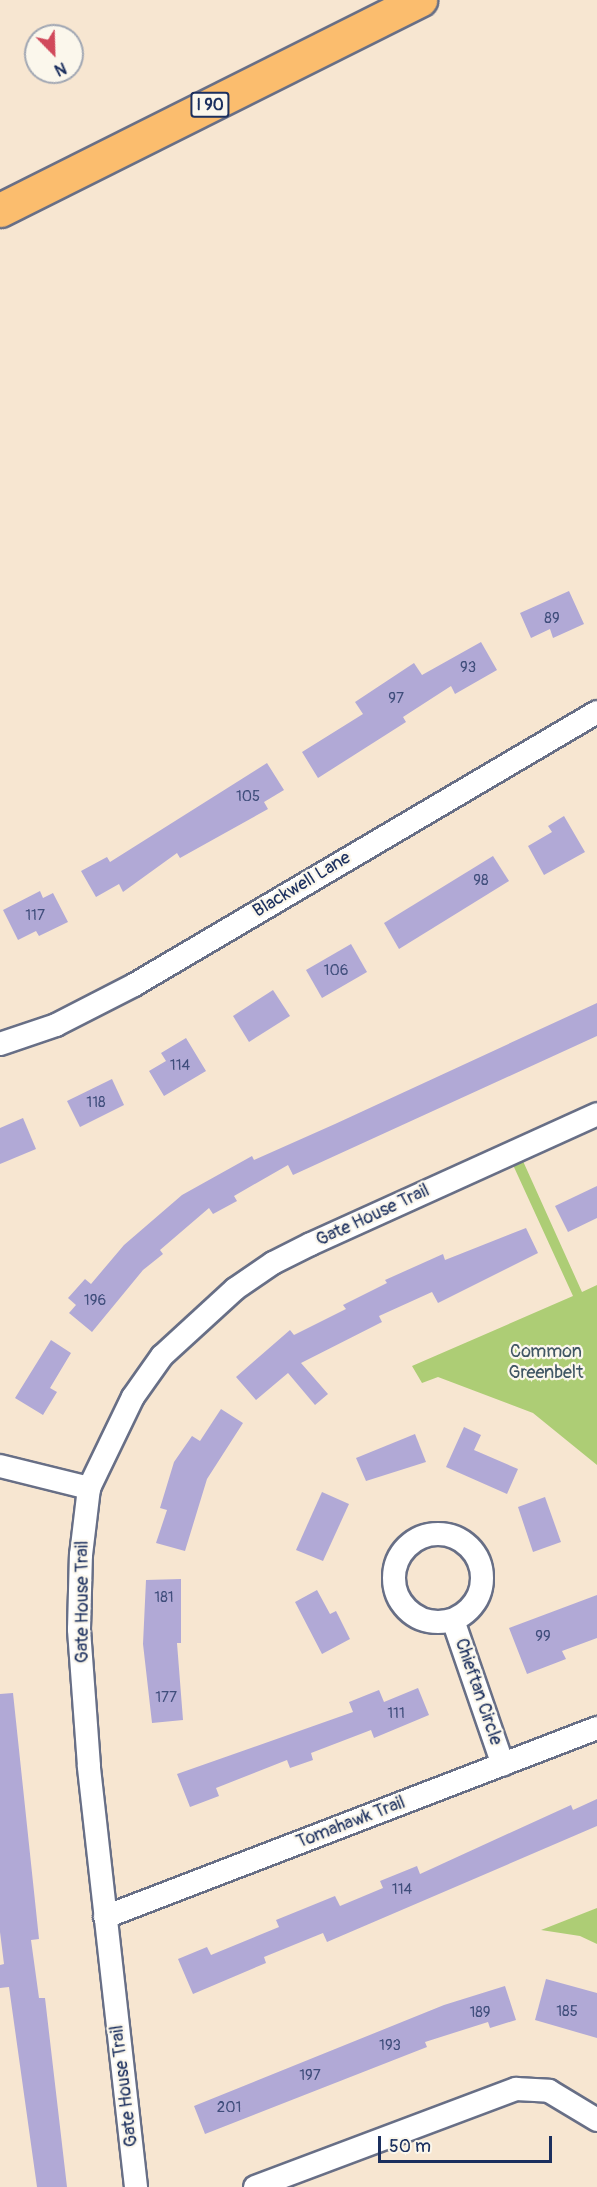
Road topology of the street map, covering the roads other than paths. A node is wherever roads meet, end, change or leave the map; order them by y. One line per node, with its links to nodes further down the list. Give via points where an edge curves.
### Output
1 (420, 0): 2 (highway, I 90)
2 (0, 210)
3 (597, 712): 4 (street, Blackwell Lane, via 124,991 56,1025)
4 (0, 1044)
5 (597, 1114): 7 (street, Gate House Trail, via 311,1244 235,1289 162,1356 133,1397)
6 (0, 1466): 7 (street)
7 (89, 1488): 11 (street, Gate House Trail, via 81,1555 80,1629)
8 (453, 1620): 10 (street, Chieftan Circle)
9 (597, 1728): 10 (street, Tomahawk Trail)
10 (503, 1765): 11 (street, Tomahawk Trail)
11 (105, 1917): 13 (street, Gate House Trail)
12 (597, 2120): 14 (street, via 549,2091 516,2089)
13 (136, 2187)
14 (255, 2187)

